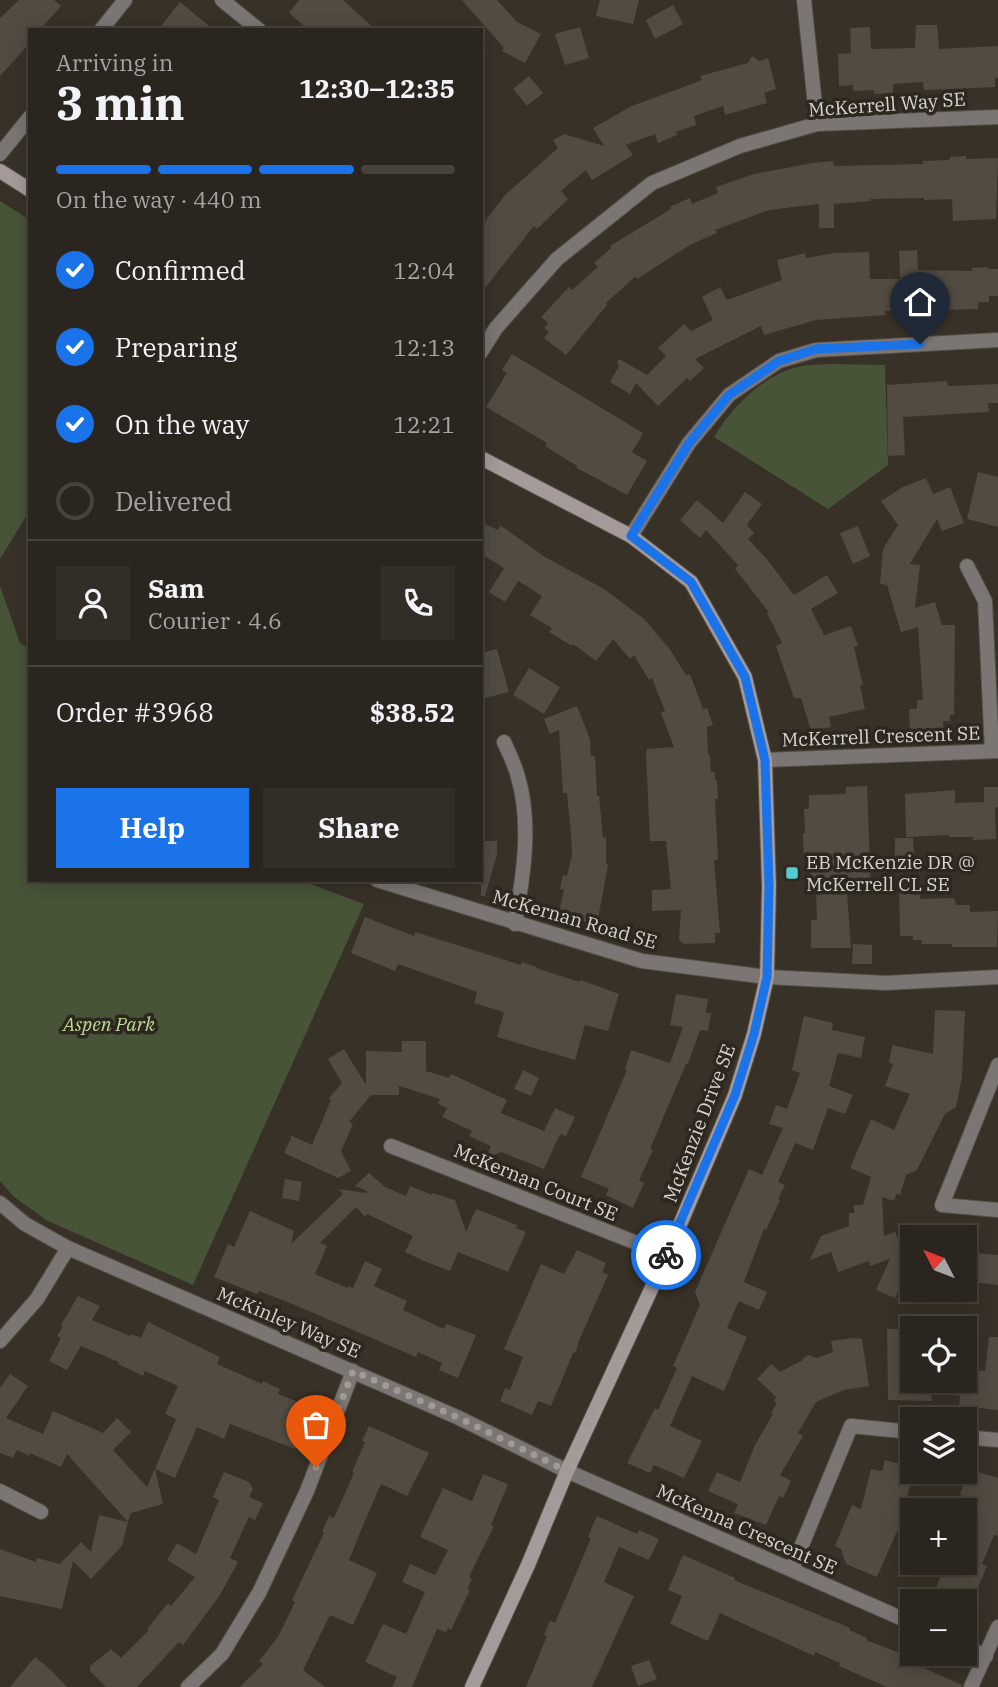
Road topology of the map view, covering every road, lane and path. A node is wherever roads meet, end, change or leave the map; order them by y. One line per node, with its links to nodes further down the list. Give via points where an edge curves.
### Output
1 (125, 0): 4 (street)
2 (222, 0): 5 (street)
3 (804, 0): 8 (street)
4 (103, 28)
5 (257, 28)
6 (998, 117): 8 (street, McKerrell Way SE)
7 (28, 119): 9 (street)
8 (817, 124): 13 (street, McKerrell Way SE, via 740,146 652,183 557,259)
9 (0, 154)
10 (0, 171): 11 (street)
11 (28, 189)
12 (998, 340): 15 (street, via 816,349 779,361 729,395 689,443)
13 (483, 349)
14 (483, 459): 15 (street, McKenzie Drive SE)
15 (631, 536): 19 (street, McKenzie Drive SE, via 691,582 745,677)
16 (967, 566): 18 (street, via 985,601)
17 (504, 742): 21 (street, via 519,778 526,828)
18 (995, 751): 19 (street, McKerrell Crescent SE)
19 (765, 760): 22 (street, McKenzie Drive SE)
20 (383, 882): 21 (street, McKernan Road SE)
21 (515, 924): 22 (street, McKernan Road SE, via 642,961)
22 (767, 977): 23 (street, McKernan Road SE, via 886,983); 29 (street, McKenzie Drive SE, via 735,1095)
23 (998, 977)
24 (998, 1065): 27 (street, via 942,1205)
25 (391, 1146): 29 (street, McKernan Court SE)
26 (0, 1203): 28 (street, McKinley Way SE, via 25,1224)
27 (998, 1210)
28 (68, 1248): 30 (street, via 37,1300); 31 (street, McKinley Way SE)
29 (667, 1255): 35 (street, McKenzie Drive SE)
30 (0, 1341)
31 (353, 1371): 35 (street, McKinley Way SE); 43 (street, via 307,1491 259,1593 222,1654)
32 (900, 1431): 38 (street, via 851,1426)
33 (977, 1438): 34 (street)
34 (998, 1440)
35 (567, 1471): 38 (street, McKenna Crescent SE); 44 (street, McKenzie Drive SE)
36 (0, 1491): 37 (street)
37 (41, 1513)
38 (792, 1569): 39 (street, McKenna Crescent SE)
39 (900, 1618)
40 (998, 1627): 42 (street)
41 (977, 1652): 42 (street)
42 (986, 1656): 45 (street)
43 (188, 1687)
44 (472, 1687)
45 (971, 1687)

